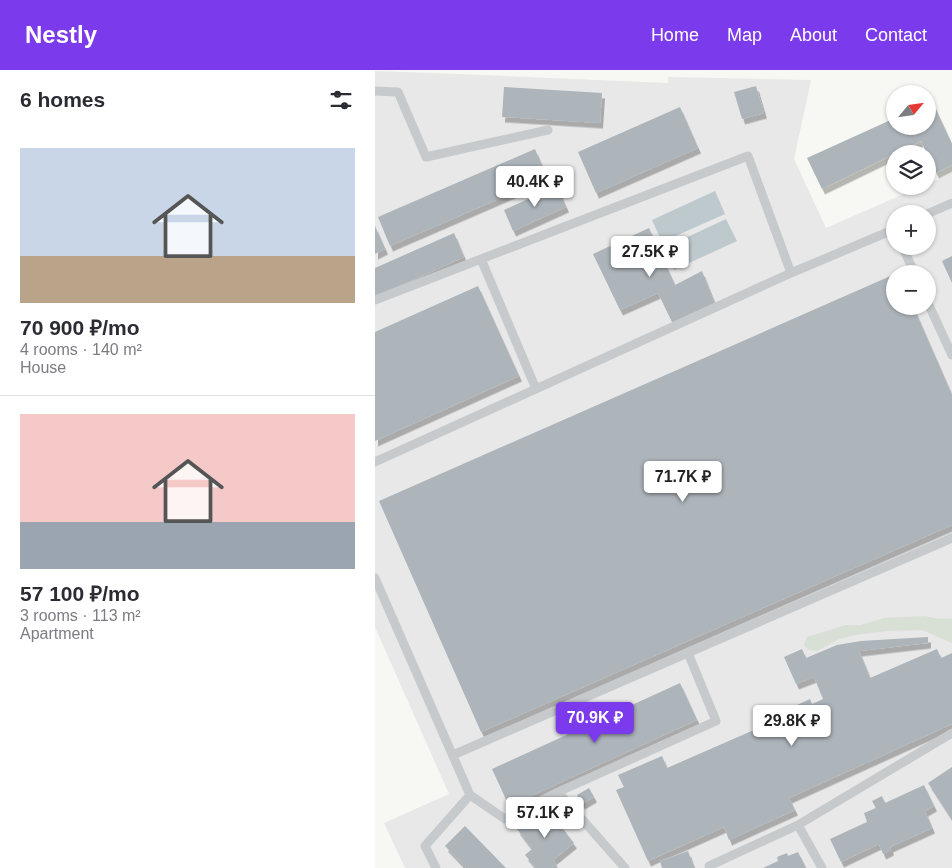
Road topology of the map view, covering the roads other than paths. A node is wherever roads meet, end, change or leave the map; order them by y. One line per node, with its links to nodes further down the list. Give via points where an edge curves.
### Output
1 (375, 91): 2 (lane, via 399,92 426,157)
2 (548, 130)
3 (952, 203): 4 (lane)
4 (936, 210)
5 (886, 233): 7 (lane)
6 (481, 259): 7 (lane, via 748,156); 8 (lane); 11 (lane)
7 (791, 273): 11 (lane)
8 (375, 300)
9 (933, 315): 10 (lane)
10 (952, 355)
11 (536, 389): 12 (lane)
12 (375, 462)
13 (952, 538): 15 (lane)
14 (375, 578): 17 (lane)
15 (688, 653): 17 (lane); 18 (lane, via 717,721)
16 (952, 733): 20 (lane)
17 (453, 755): 19 (lane)
18 (558, 792): 19 (lane, via 505,819); 23 (lane)
19 (470, 795): 22 (lane, via 425,846)
20 (798, 825): 21 (lane); 24 (lane)
21 (709, 866)
22 (436, 868)
23 (625, 868)
24 (821, 868)

